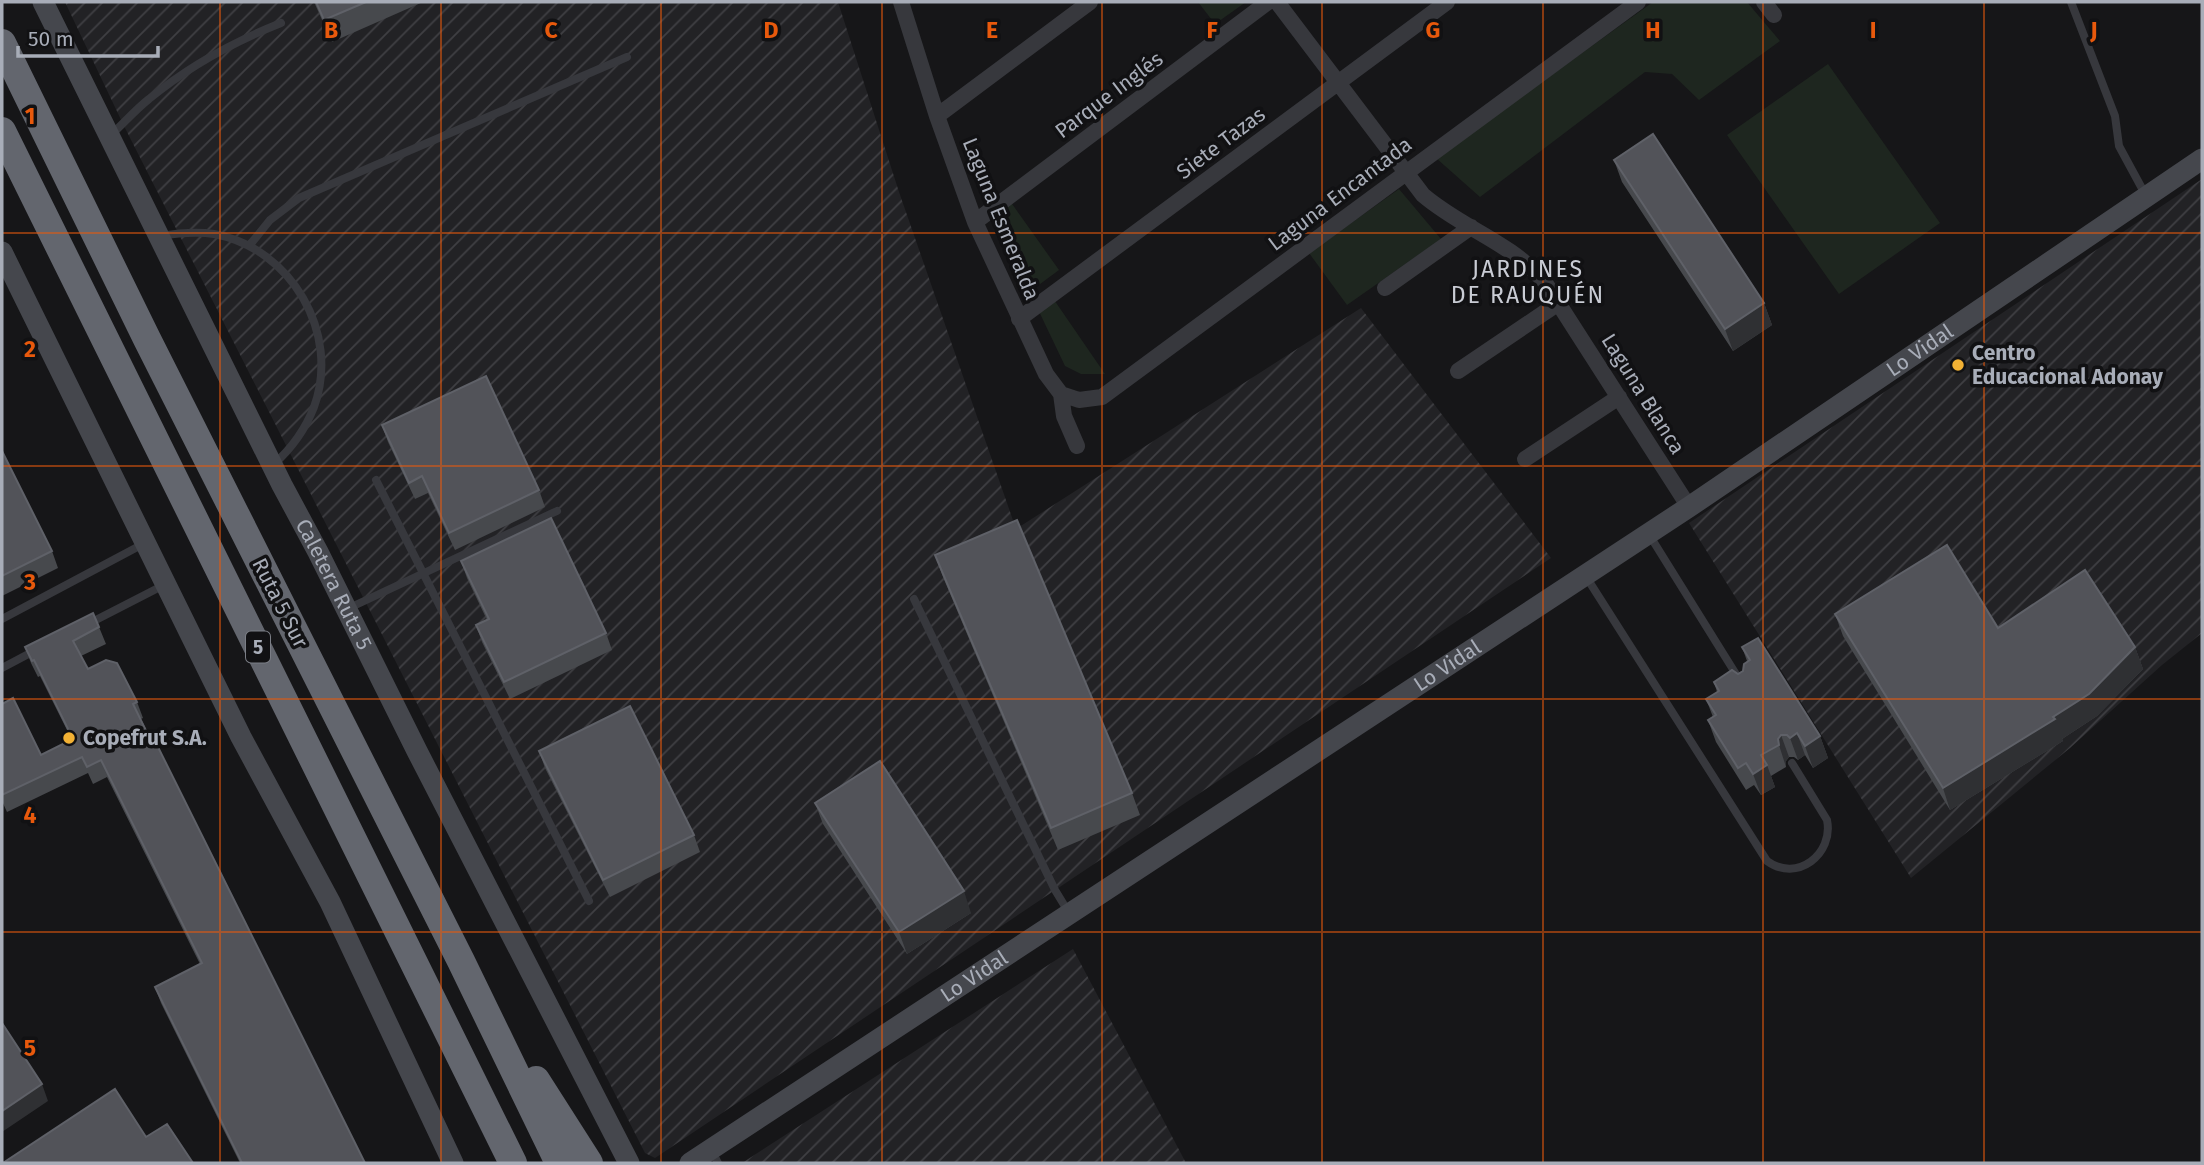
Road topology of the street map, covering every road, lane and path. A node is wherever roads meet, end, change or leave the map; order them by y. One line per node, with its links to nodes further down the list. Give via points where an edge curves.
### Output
1 (43, 2): 17 (street, Caletera Ruta 5)
2 (1090, 2): 15 (street)
3 (1268, 2): 21 (street, Parque Inglés)
4 (1277, 2): 14 (street, Laguna Blanca)
5 (1447, 2): 14 (street, Siete Tazas)
6 (1638, 2): 19 (street, Laguna Encantada)
7 (1764, 2): 10 (street)
8 (2071, 2): 20 (lane, via 2115,116 2119,146)
9 (903, 3): 15 (street, Laguna Esmeralda)
10 (1774, 15)
11 (281, 23): 17 (lane, via 182,74)
12 (2, 43): 53 (highway, Ruta 5 Sur / 5)
13 (627, 57): 24 (lane, via 299,198 270,220)
14 (1338, 83): 19 (street, Laguna Blanca); 28 (street, Siete Tazas)
15 (937, 116): 21 (street, Laguna Esmeralda)
16 (2, 131): 56 (highway, Ruta 5 Sur / 5)
17 (108, 137): 23 (street, Caletera Ruta 5)
18 (2202, 159): 20 (street, Lo Vidal)
19 (1404, 173): 22 (street, Laguna Blanca, via 1437,207); 30 (street, Laguna Encantada, via 1102,397 1079,400)
20 (2147, 197): 36 (street, Lo Vidal)
21 (975, 222): 28 (street, Laguna Esmeralda)
22 (1471, 227): 26 (street); 27 (street, Laguna Blanca, via 1521,257)
23 (158, 236): 24 (lane, via 194,232); 34 (street, Caletera Ruta 5)
24 (248, 246): 34 (lane, via 279,267 303,296 320,349 315,405 298,439)
25 (2, 252): 39 (street)
26 (1385, 288)
27 (1560, 302): 29 (street); 31 (street, Laguna Blanca)
28 (1019, 319): 30 (street, Laguna Esmeralda)
29 (1458, 371)
30 (1061, 394): 32 (street, Laguna Esmeralda, via 1063,416)
31 (1619, 397): 33 (street); 36 (street, Laguna Blanca)
32 (1077, 446)
33 (1525, 459)
34 (272, 467): 44 (street, Caletera Ruta 5)
35 (376, 480): 40 (lane)
36 (1689, 507): 38 (street, Lo Vidal)
37 (557, 511): 40 (lane)
38 (1648, 533): 41 (street, Lo Vidal); 49 (lane)
39 (145, 543): 42 (street); 45 (lane)
40 (424, 573): 44 (lane); 51 (lane)
41 (1585, 575): 50 (lane, via 1767,861 1789,870 1820,853 1829,829); 52 (street, Lo Vidal)
42 (165, 584): 46 (lane); 55 (street, via 330,902)
43 (914, 599): 52 (lane)
44 (347, 609): 59 (street, Caletera Ruta 5)
45 (2, 619)
46 (82, 626)
47 (48, 645): 48 (lane)
48 (2, 668)
49 (1745, 689)
50 (1792, 763)
51 (589, 901)
52 (1069, 914): 54 (street, Lo Vidal)
53 (461, 961): 57 (highway, Ruta 5 Sur / 5); 58 (highway)
54 (714, 1156): 60 (street, Lo Vidal)
55 (453, 1163)
56 (513, 1163)
57 (559, 1163)
58 (589, 1163)
59 (629, 1163)
60 (690, 1163)

